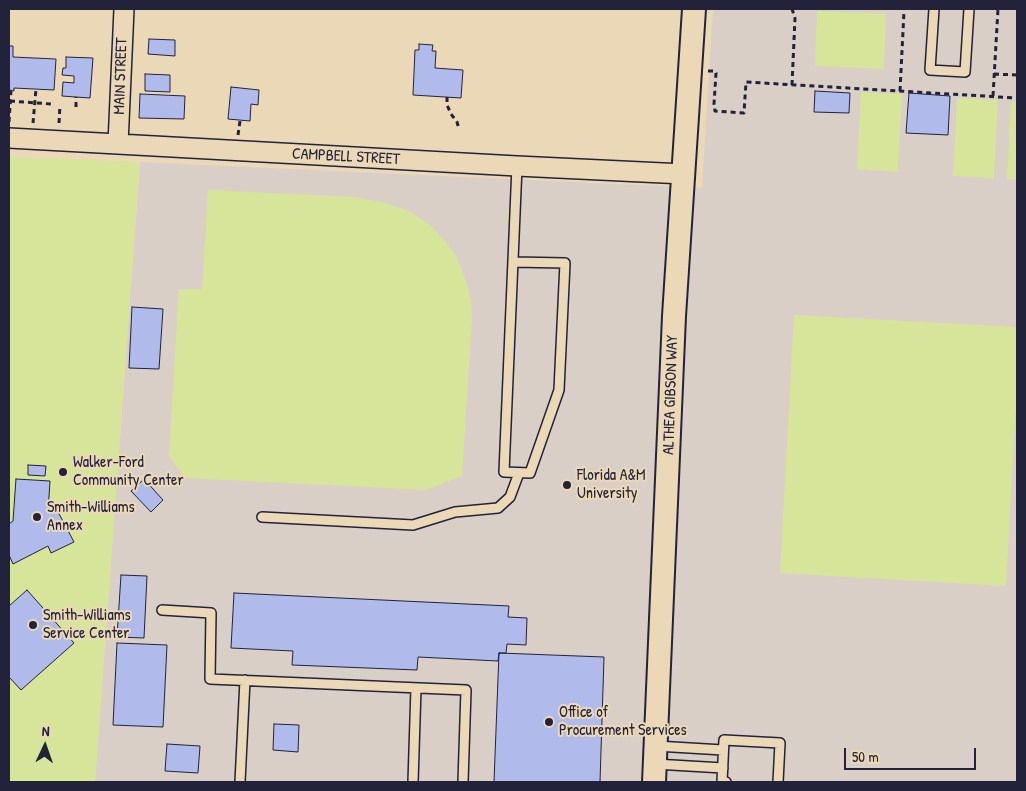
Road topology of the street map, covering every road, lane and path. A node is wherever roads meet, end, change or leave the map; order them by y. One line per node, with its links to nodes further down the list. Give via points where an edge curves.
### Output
1 (124, 9): 27 (street, MAIN STREET)
2 (694, 9): 29 (street, ALTHEA GIBSON WAY)
3 (792, 9): 11 (path, via 795,18)
4 (934, 9): 5 (lane, via 930,70 964,72)
5 (969, 9)
6 (998, 9): 9 (path)
7 (904, 11): 13 (path)
8 (706, 71): 11 (path, via 716,73 716,112 744,113 746,82)
9 (994, 74): 10 (path); 15 (path)
10 (1017, 75)
11 (792, 85): 13 (path)
12 (36, 89): 20 (path)
13 (900, 91): 15 (path)
14 (10, 92): 19 (path)
15 (993, 96): 18 (path)
16 (76, 97): 22 (path)
17 (447, 97): 25 (path, via 447,105)
18 (1017, 98)
19 (10, 101): 20 (path); 23 (path)
20 (35, 103): 21 (path); 24 (path)
21 (50, 104)
22 (76, 107)
23 (10, 114)
24 (34, 120)
25 (459, 129)
26 (9, 138): 27 (street, CAMPBELL STREET)
27 (118, 144): 28 (street, CAMPBELL STREET)
28 (517, 166): 29 (street, CAMPBELL STREET); 30 (lane)
29 (684, 174): 37 (street, ALTHEA GIBSON WAY, via 674,316)
30 (513, 262): 31 (lane, via 504,472); 31 (lane, via 565,263 559,390 530,473)
31 (519, 473): 32 (lane, via 510,497 498,508 455,512 413,525)
32 (262, 518)
33 (162, 610): 34 (lane, via 211,613 210,678)
34 (245, 680): 35 (lane); 39 (lane)
35 (416, 688): 40 (lane); 41 (lane, via 466,690)
36 (724, 750): 37 (lane); 38 (lane); 43 (lane, via 724,740 780,743)
37 (655, 764): 38 (lane)
38 (722, 768): 42 (lane, via 722,782)
39 (240, 782)
40 (414, 782)
41 (463, 782)
42 (726, 782)
43 (778, 782)

